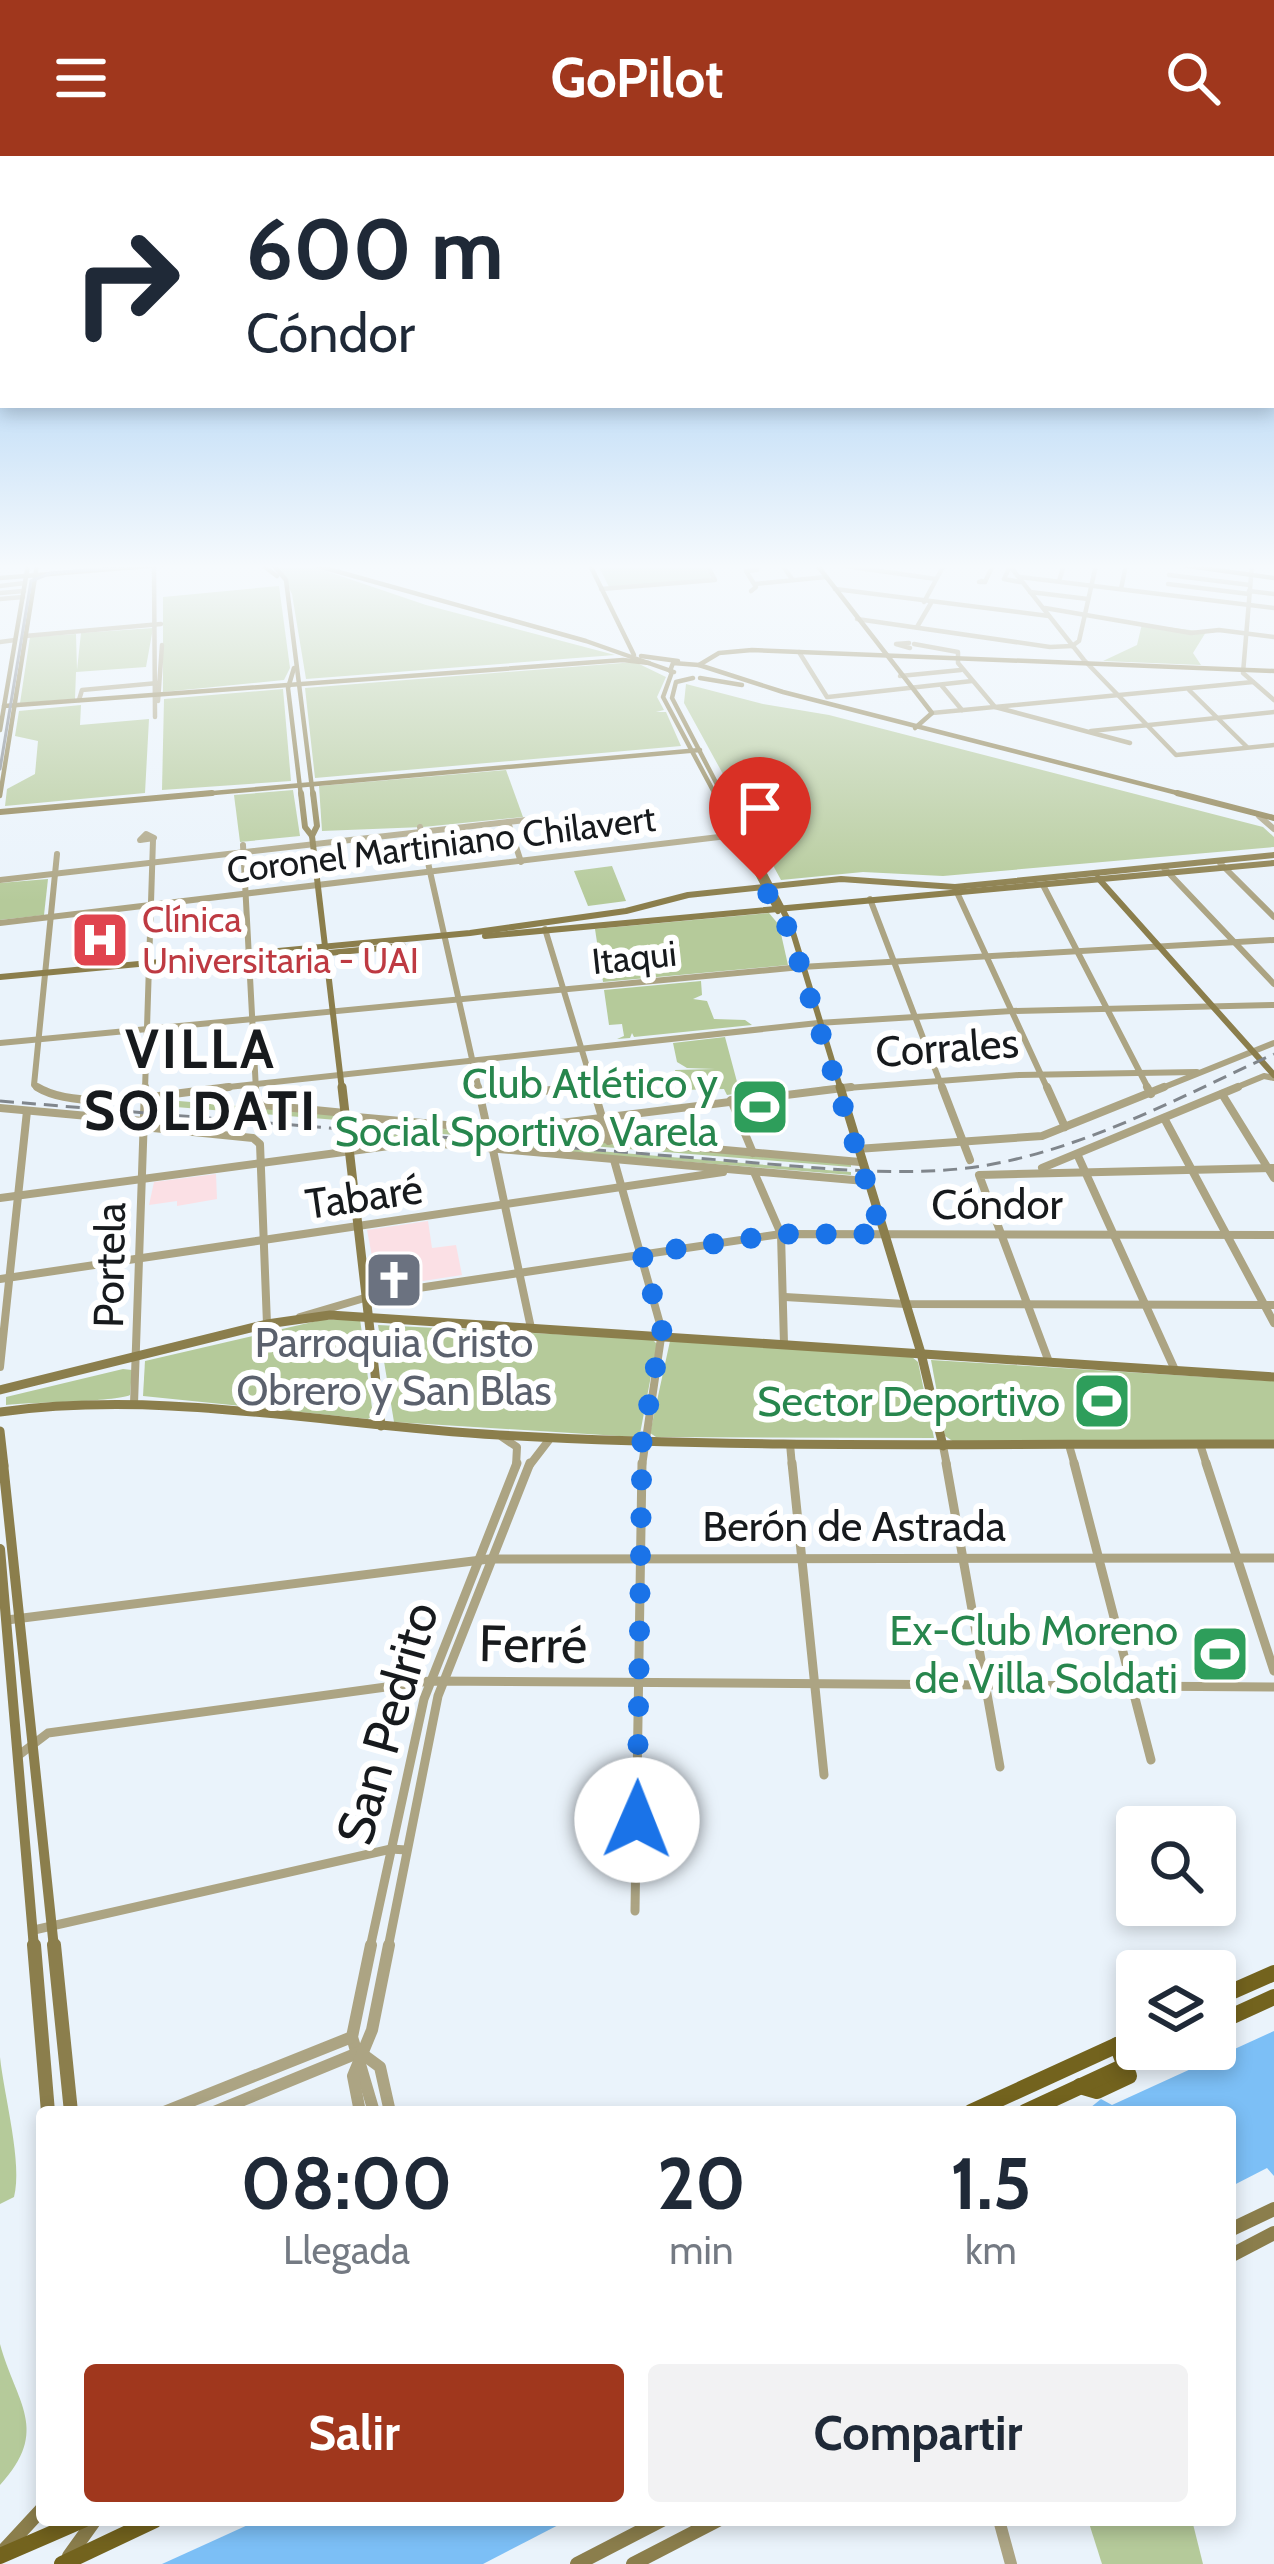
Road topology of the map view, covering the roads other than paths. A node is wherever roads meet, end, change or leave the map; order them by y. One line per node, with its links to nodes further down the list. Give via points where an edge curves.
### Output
1 (8, 677): 30 (main road)
2 (19, 677): 31 (main road)
3 (158, 677): 17 (street)
4 (291, 677): 21 (main road)
5 (297, 677): 19 (main road)
6 (393, 677): 19 (main road)
7 (669, 677): 46 (main road, via 663,697)
8 (701, 677): 15 (main road)
9 (743, 677): 27 (main road)
10 (813, 677): 27 (street)
11 (901, 677): 23 (main road)
12 (969, 677): 16 (street)
13 (1100, 677): 25 (street)
14 (1251, 677): 20 (street)
15 (697, 678): 39 (main road); 46 (main road, via 676,682 671,698)
16 (972, 681): 18 (street); 32 (street)
17 (158, 683): 26 (street); 29 (street, via 82,690)
18 (941, 684): 23 (street); 33 (street)
19 (299, 685): 21 (main road); 48 (main road)
20 (1259, 685): 22 (street); 24 (street); 28 (street)
21 (288, 686): 26 (main road); 49 (main road)
22 (1274, 687)
23 (909, 688): 27 (street); 35 (main road)
24 (1189, 689): 25 (street); 37 (street)
25 (1119, 696): 32 (street); 38 (street)
26 (157, 697): 29 (main road); 36 (street)
27 (825, 699): 39 (main road)
28 (1274, 700)
29 (74, 702): 31 (main road)
30 (2, 707): 31 (main road); 40 (main road)
31 (14, 707): 50 (main road)
32 (995, 707): 33 (street); 41 (street)
33 (962, 710): 35 (street)
34 (1274, 712): 37 (street)
35 (932, 713): 39 (main road)
36 (154, 717)
37 (1217, 718): 38 (street); 47 (street)
38 (1147, 725): 41 (street); 47 (street, via 1176,755)
39 (916, 727): 54 (main road); 54 (main road)
40 (0, 730)
41 (1087, 731): 42 (street)
42 (1101, 735): 43 (street); 44 (street)
43 (1130, 743)
44 (1090, 746)
45 (1274, 746): 47 (street)
46 (695, 748): 48 (main road); 56 (main road)
47 (1248, 748)
48 (311, 783): 49 (main road); 58 (main road)
49 (299, 784): 51 (main road); 58 (main road)
50 (0, 796)
51 (0, 810)
52 (526, 820): 53 (street)
53 (508, 822): 55 (street); 63 (street)
54 (1274, 822)
55 (421, 830): 58 (street); 66 (street)
56 (741, 834): 63 (street, Coronel Martiniano Chilavert); 73 (main road)
57 (153, 840): 62 (street, Portela)
58 (312, 840): 59 (street); 71 (main road)
59 (243, 848): 62 (street); 76 (street)
60 (58, 854): 67 (street)
61 (1274, 859): 64 (main road)
62 (151, 862): 67 (street); 80 (street, Portela)
63 (521, 862): 66 (street, Coronel Martiniano Chilavert)
64 (1222, 864): 65 (main road); 83 (street)
65 (1165, 871): 68 (main road); 88 (street)
66 (430, 873): 71 (street, Coronel Martiniano Chilavert); 86 (street)
67 (56, 874): 70 (street); 82 (street)
68 (1097, 876): 72 (main road); 74 (main road); 89 (main road)
69 (841, 879): 73 (main road); 74 (main road); 78 (main road, via 861,889)
70 (0, 880)
71 (318, 885): 76 (street, Coronel Martiniano Chilavert); 90 (main road)
72 (1043, 885): 74 (main road); 91 (street)
73 (768, 887): 75 (main road); 79 (main road)
74 (956, 890): 77 (main road); 93 (street)
75 (707, 893): 81 (main road, via 696,904); 86 (main road)
76 (247, 894): 80 (street, Coronel Martiniano Chilavert); 92 (street)
77 (869, 898): 78 (main road); 94 (street)
78 (853, 899): 79 (main road)
79 (779, 906): 81 (main road); 96 (main road)
80 (151, 907): 82 (street, Coronel Martiniano Chilavert); 95 (street, Portela)
81 (717, 912): 85 (main road)
82 (52, 917): 84 (street, Coronel Martiniano Chilavert); 97 (street)
83 (1274, 917)
84 (0, 923)
85 (544, 928): 86 (main road); 100 (street)
86 (445, 938): 90 (main road); 101 (street)
87 (1274, 940): 88 (street, Itaqui)
88 (1237, 945): 89 (street, Itaqui); 99 (street)
89 (1159, 948): 91 (street, Itaqui); 103 (main road)
90 (325, 950): 92 (main road); 106 (main road)
91 (1077, 953): 93 (street, Itaqui); 104 (street)
92 (249, 957): 95 (main road); 108 (street)
93 (987, 957): 94 (street, Itaqui); 105 (street)
94 (897, 962): 96 (street, Itaqui); 107 (street)
95 (148, 966): 97 (main road); 110 (street, Portela)
96 (801, 967): 100 (street, Itaqui); 109 (main road)
97 (45, 976): 98 (main road); 111 (street)
98 (0, 981)
99 (1274, 983)
100 (562, 991): 101 (street, Itaqui); 114 (street)
101 (460, 1000): 106 (street, Itaqui); 116 (street)
102 (1274, 1005): 103 (street)
103 (1211, 1006): 104 (street); 115 (main road)
104 (1107, 1009): 105 (street); 118 (street)
105 (1012, 1011): 107 (street); 117 (street)
106 (333, 1012): 108 (street, Itaqui); 120 (main road)
107 (916, 1016): 109 (street); 122 (street)
108 (253, 1019): 110 (street, Itaqui); 123 (street)
109 (818, 1023): 114 (street); 125 (main road)
110 (146, 1029): 111 (street, Itaqui); 128 (street, Portela)
111 (40, 1040): 113 (street, Itaqui); 128 (street, via 37,1090 105,1100)
112 (1274, 1042): 115 (street)
113 (0, 1043)
114 (579, 1048): 116 (street); 124 (street)
115 (1251, 1050): 119 (street); 121 (main road)
116 (473, 1060): 120 (street); 129 (street)
117 (1037, 1070): 118 (street, Corrales); 122 (street, Corrales); 137 (street)
118 (1138, 1071): 119 (street, Corrales); 126 (street)
119 (1197, 1072): 126 (street)
120 (340, 1074): 123 (street); 133 (main road)
121 (1270, 1074): 127 (street)
122 (938, 1077): 125 (street, Corrales); 140 (street)
123 (256, 1084): 128 (street); 133 (street, via 260,1104)
124 (590, 1085): 129 (street); 134 (street)
125 (837, 1085): 130 (street, Corrales); 141 (main road)
126 (1151, 1094): 137 (street)
127 (1222, 1094): 135 (street); 155 (street)
128 (145, 1096): 136 (street, Portela)
129 (482, 1100): 138 (street)
130 (731, 1100): 134 (street, Corrales); 144 (street)
131 (0, 1109): 132 (street)
132 (28, 1111): 136 (street); 159 (street)
133 (345, 1114): 138 (street); 142 (main road)
134 (598, 1116): 138 (street, Corrales); 139 (street)
135 (1164, 1118): 145 (street); 153 (street)
136 (143, 1124): 149 (street, via 253,1138); 156 (street, Portela)
137 (1065, 1127): 140 (street)
138 (488, 1132): 139 (street)
139 (609, 1141): 144 (street)
140 (964, 1143): 141 (street); 147 (street)
141 (856, 1149): 148 (main road)
142 (350, 1150): 143 (street, via 419,1142); 149 (street); 162 (main road)
143 (493, 1150): 146 (street); 161 (street)
144 (752, 1154): 148 (street)
145 (1078, 1156): 151 (street); 152 (street)
146 (614, 1160): 150 (street); 158 (street)
147 (970, 1160)
148 (860, 1162): 157 (main road)
149 (260, 1163): 156 (street); 169 (street)
150 (736, 1170): 154 (street); 158 (street, Tabaré)
151 (1036, 1170): 152 (street); 165 (street, via 979,1174)
152 (1085, 1171): 153 (street); 166 (street)
153 (1192, 1171): 155 (street); 167 (street)
154 (754, 1172): 157 (street); 163 (street)
155 (1272, 1172)
156 (141, 1179): 159 (street); 171 (street, Portela)
157 (865, 1181): 164 (main road)
158 (621, 1187): 161 (street, Tabaré); 170 (street)
159 (20, 1196): 160 (street); 173 (street)
160 (0, 1198)
161 (504, 1205): 162 (street, Tabaré); 172 (street)
162 (359, 1227): 169 (street, Tabaré); 175 (main road)
163 (781, 1234): 164 (street, Cóndor); 170 (street, Cóndor); 176 (street)
164 (882, 1234): 165 (street, Cóndor); 177 (main road)
165 (1000, 1234): 166 (street, Cóndor); 178 (street)
166 (1114, 1234): 167 (street, Cóndor); 179 (street)
167 (1225, 1234): 168 (street, Cóndor); 180 (street)
168 (1274, 1235)
169 (264, 1241): 171 (street, Tabaré); 184 (street)
170 (642, 1254): 172 (street, Cóndor); 186 (street)
171 (139, 1258): 173 (street, Tabaré); 189 (street, Portela)
172 (521, 1272): 175 (street, Cóndor); 185 (street)
173 (11, 1277): 174 (street, Tabaré); 191 (street)
174 (0, 1279)
175 (368, 1295): 181 (main road); 182 (street, Cóndor)
176 (785, 1297): 177 (street); 187 (street)
177 (905, 1304): 178 (street); 188 (main road)
178 (1027, 1304): 179 (street); 190 (street)
179 (1146, 1305): 180 (street); 192 (street)
180 (1269, 1305): 183 (street)
181 (369, 1317): 182 (main road); 185 (main road); 197 (main road)
182 (297, 1318): 184 (main road)
183 (1274, 1323)
184 (267, 1324): 189 (main road)
185 (531, 1328): 186 (main road)
186 (662, 1336): 187 (main road); 201 (street)
187 (784, 1344): 188 (main road)
188 (921, 1353): 190 (main road); 205 (main road)
189 (136, 1358): 194 (main road); 195 (street, Portela)
190 (1049, 1362): 192 (main road)
191 (0, 1367)
192 (1175, 1370): 193 (main road)
193 (1274, 1377)
194 (0, 1390)
195 (134, 1404): 196 (main road); 197 (main road)
196 (0, 1412)
197 (381, 1426): 199 (main road)
198 (0, 1431): 216 (main road)
199 (495, 1435): 200 (main road); 213 (street, San Pedrito, via 520,1454)
200 (550, 1439): 201 (main road); 208 (street, San Pedrito, via 533,1455)
201 (642, 1442): 202 (main road); 214 (street)
202 (790, 1444): 205 (main road); 215 (street)
203 (1200, 1444): 204 (main road); 206 (main road); 211 (street)
204 (1274, 1444)
205 (943, 1445): 206 (main road); 209 (street)
206 (1069, 1445): 210 (street)
207 (0, 1549): 216 (main road)
208 (489, 1558): 213 (street, Berón de Astrada); 214 (street, Berón de Astrada); 218 (street, San Pedrito)
209 (962, 1558): 210 (street, Berón de Astrada); 215 (street, Berón de Astrada); 221 (street)
210 (1098, 1558): 211 (street, Berón de Astrada); 222 (street)
211 (1235, 1558): 212 (street, Berón de Astrada); 217 (street)
212 (1274, 1558)
213 (476, 1559): 216 (street, Berón de Astrada); 218 (street, San Pedrito)
214 (639, 1559): 215 (street, Berón de Astrada); 220 (street)
215 (803, 1559): 219 (street)
216 (13, 1619): 224 (main road); 225 (main road)
217 (1274, 1670)
218 (437, 1681): 220 (street, Ferré); 224 (street, Ferré); 229 (street, San Pedrito); 230 (street, San Pedrito)
219 (815, 1684): 220 (street, Ferré); 221 (street, Ferré); 228 (street)
220 (638, 1685): 231 (street)
221 (985, 1685): 222 (street, Ferré); 227 (street)
222 (1130, 1685): 223 (street, Ferré); 226 (street)
223 (1274, 1687)
224 (34, 1740): 225 (street); 232 (main road)
225 (19, 1756): 233 (main road)
226 (1151, 1760)
227 (1000, 1768)
228 (824, 1775)
229 (391, 1849): 230 (street); 232 (street); 238 (street, San Pedrito)
230 (406, 1850): 240 (street, San Pedrito, via 372,2030)
231 (635, 1911)
232 (52, 1926): 233 (street); 243 (main road)
233 (34, 1930): 242 (main road)
234 (1274, 1973): 235 (main road)
235 (1236, 1990)
236 (1274, 1997): 237 (main road)
237 (1236, 2014)
238 (352, 2037): 240 (street, San Pedrito); 244 (street)
239 (1116, 2045): 249 (main road)
240 (360, 2052): 245 (street); 246 (street, San Pedrito, via 352,2076); 247 (street, San Pedrito); 248 (street, San Pedrito, via 380,2067)
241 (1128, 2070): 250 (main road, via 1097,2091 1080,2086)
242 (48, 2106)
243 (69, 2106)
244 (179, 2106)
245 (229, 2106)
246 (360, 2106)
247 (373, 2106)
248 (389, 2106)
249 (984, 2106)
250 (1037, 2106)
251 (1274, 2209): 252 (main road)
252 (1236, 2227)
253 (1274, 2233): 254 (main road)
254 (1236, 2253)
255 (36, 2516): 262 (main road)
256 (68, 2526): 262 (main road)
257 (90, 2526): 263 (main road)
258 (142, 2526): 263 (main road)
259 (650, 2526): 264 (main road)
260 (706, 2526): 265 (main road)
261 (1001, 2526): 266 (street)
262 (0, 2555)
263 (62, 2564)
264 (577, 2564)
265 (632, 2564)
266 (1011, 2564)

